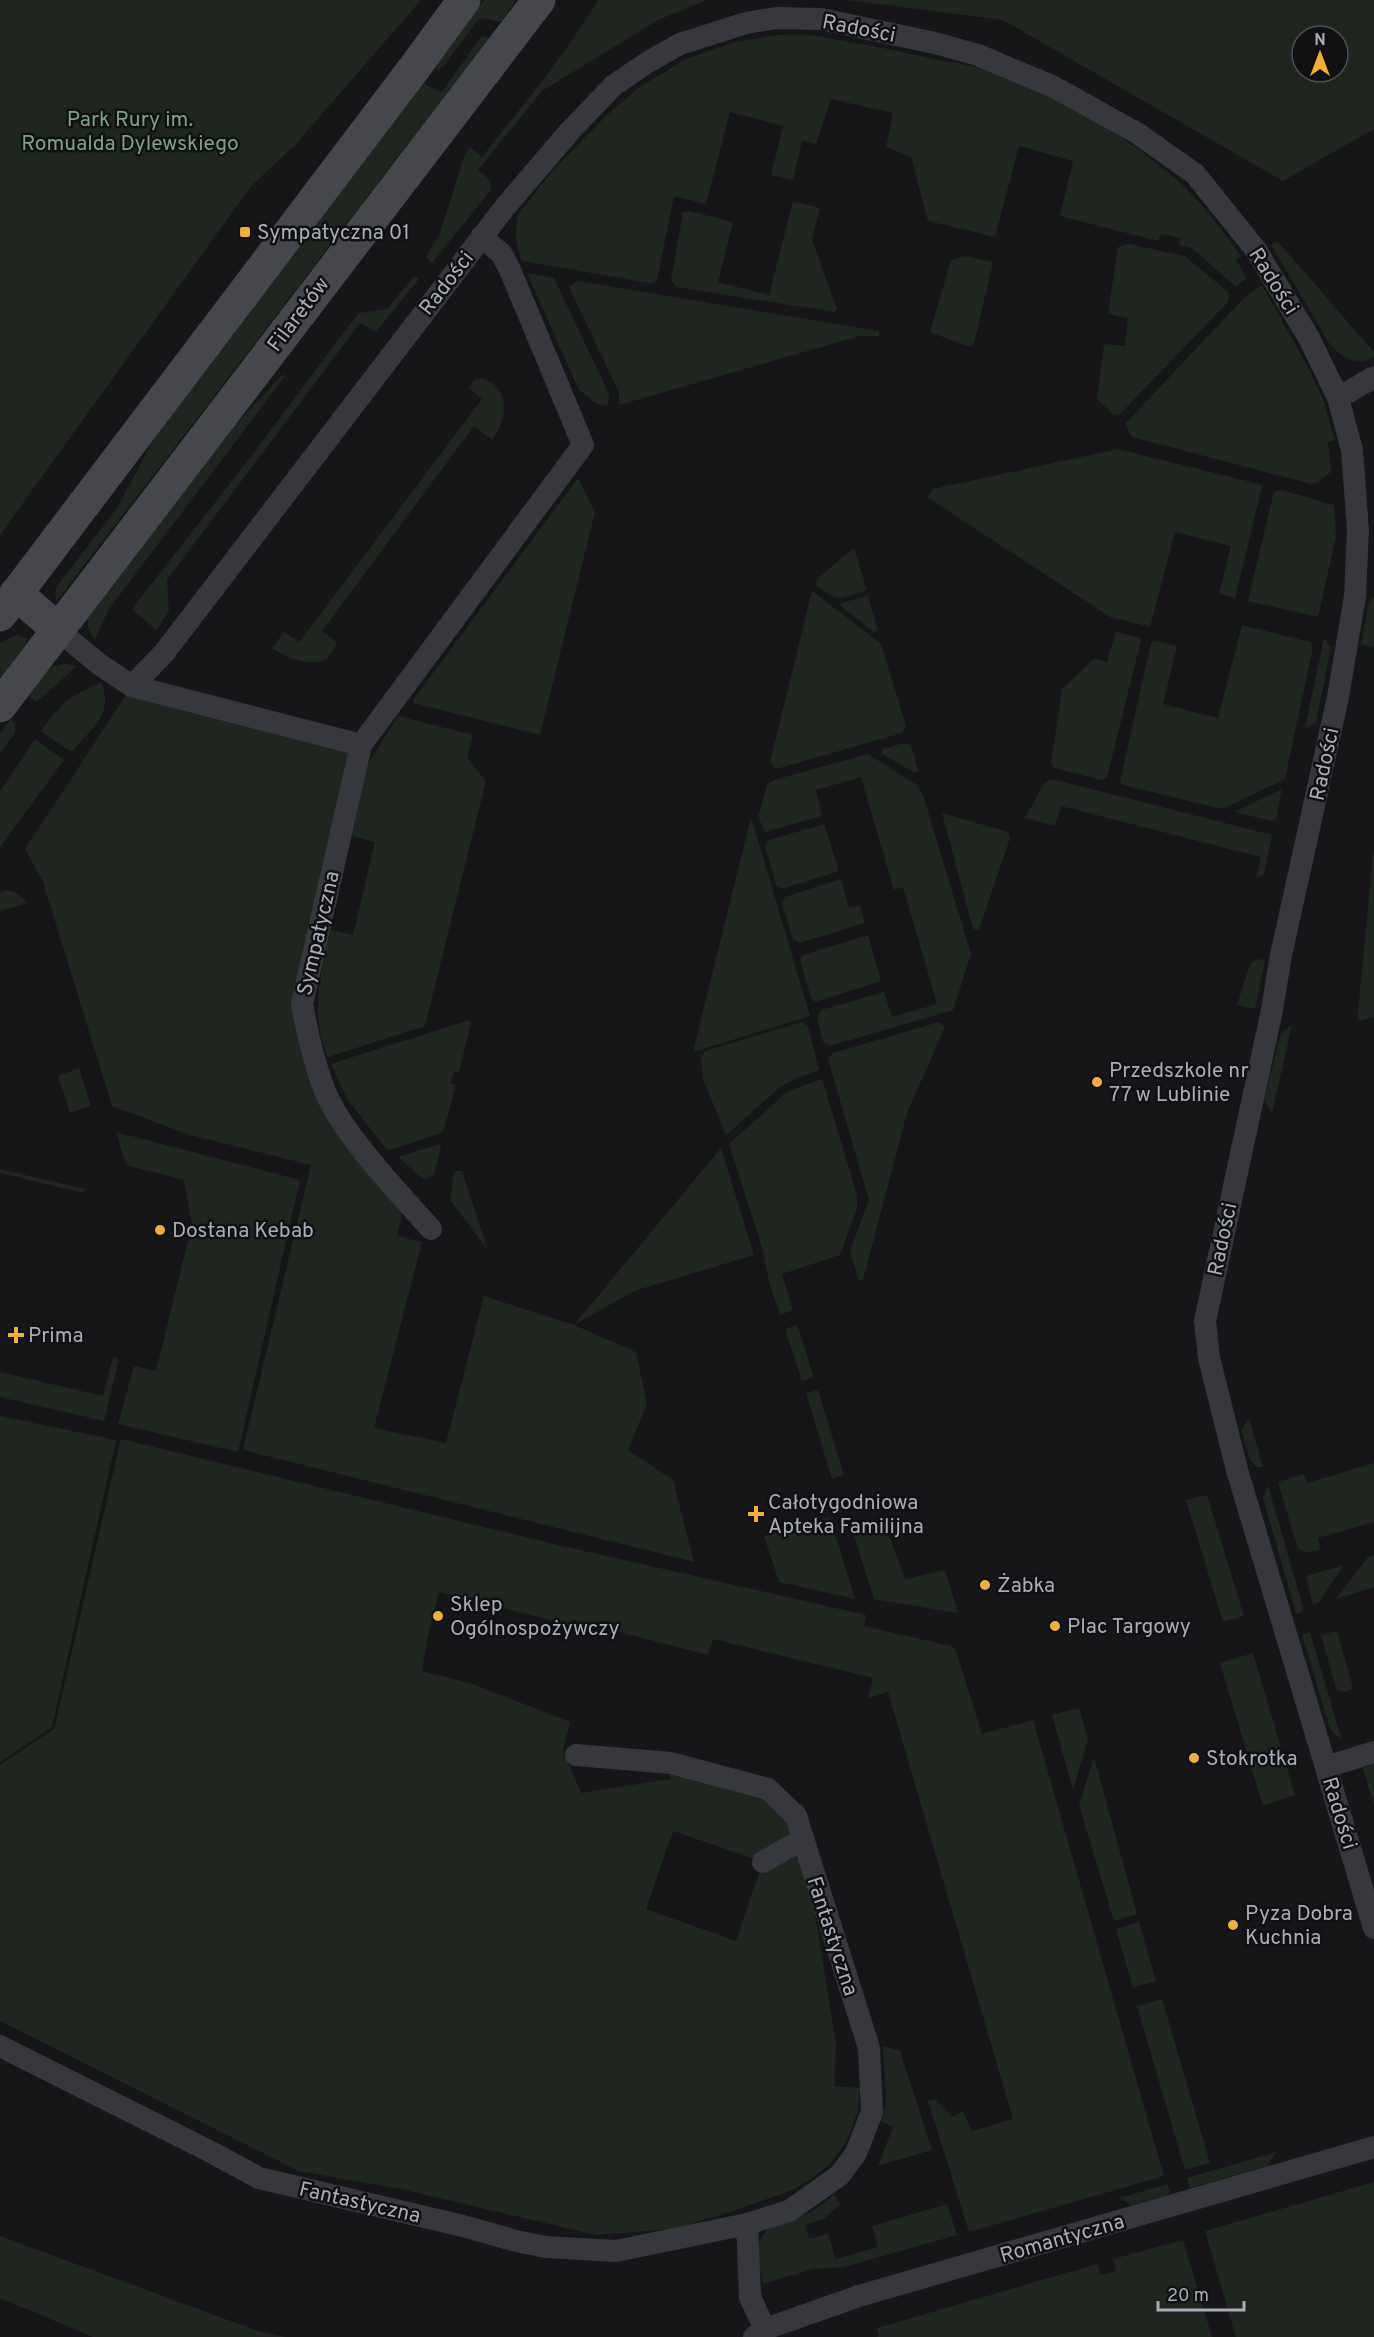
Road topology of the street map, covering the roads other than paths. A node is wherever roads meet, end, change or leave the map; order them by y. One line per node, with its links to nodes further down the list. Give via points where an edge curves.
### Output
1 (464, 0): 6 (main road)
2 (539, 0): 7 (main road, Filaretów)
3 (482, 237): 5 (street, Radości, via 585,114 614,85 648,62 680,44 746,23 776,18 821,20 935,43 1054,87 1137,133 1195,174 1256,250 1309,338); 8 (street, Radości, via 171,644); 10 (street, Sympatyczna, via 501,253 510,270 583,445)
4 (1374, 376): 5 (street)
5 (1338, 398): 14 (street, Radości, via 1352,450 1358,530 1355,596 1338,698 1205,1321 1209,1358 1237,1470)
6 (8, 604): 7 (main road)
7 (58, 630): 8 (street); 9 (main road, Filaretów)
8 (132, 686): 10 (street)
9 (0, 706)
10 (361, 745): 11 (street, Sympatyczna, via 302,1004 325,1091 337,1112 350,1134)
11 (431, 1228)
12 (1374, 1752): 14 (street, Radości)
13 (576, 1755): 15 (street, Fantastyczna, via 671,1763 768,1789 796,1816)
14 (1326, 1767): 17 (street, Radości)
15 (803, 1839): 16 (street); 20 (street, Fantastyczna, via 869,2048 872,2112 856,2153 840,2175 789,2211)
16 (764, 1862)
17 (1374, 1928)
18 (0, 2046): 20 (street, Fantastyczna, via 259,2178 516,2241 616,2251)
19 (1374, 2147): 21 (street, Romantyczna, via 859,2296)
20 (747, 2224): 21 (street, via 750,2297)
21 (759, 2333)

